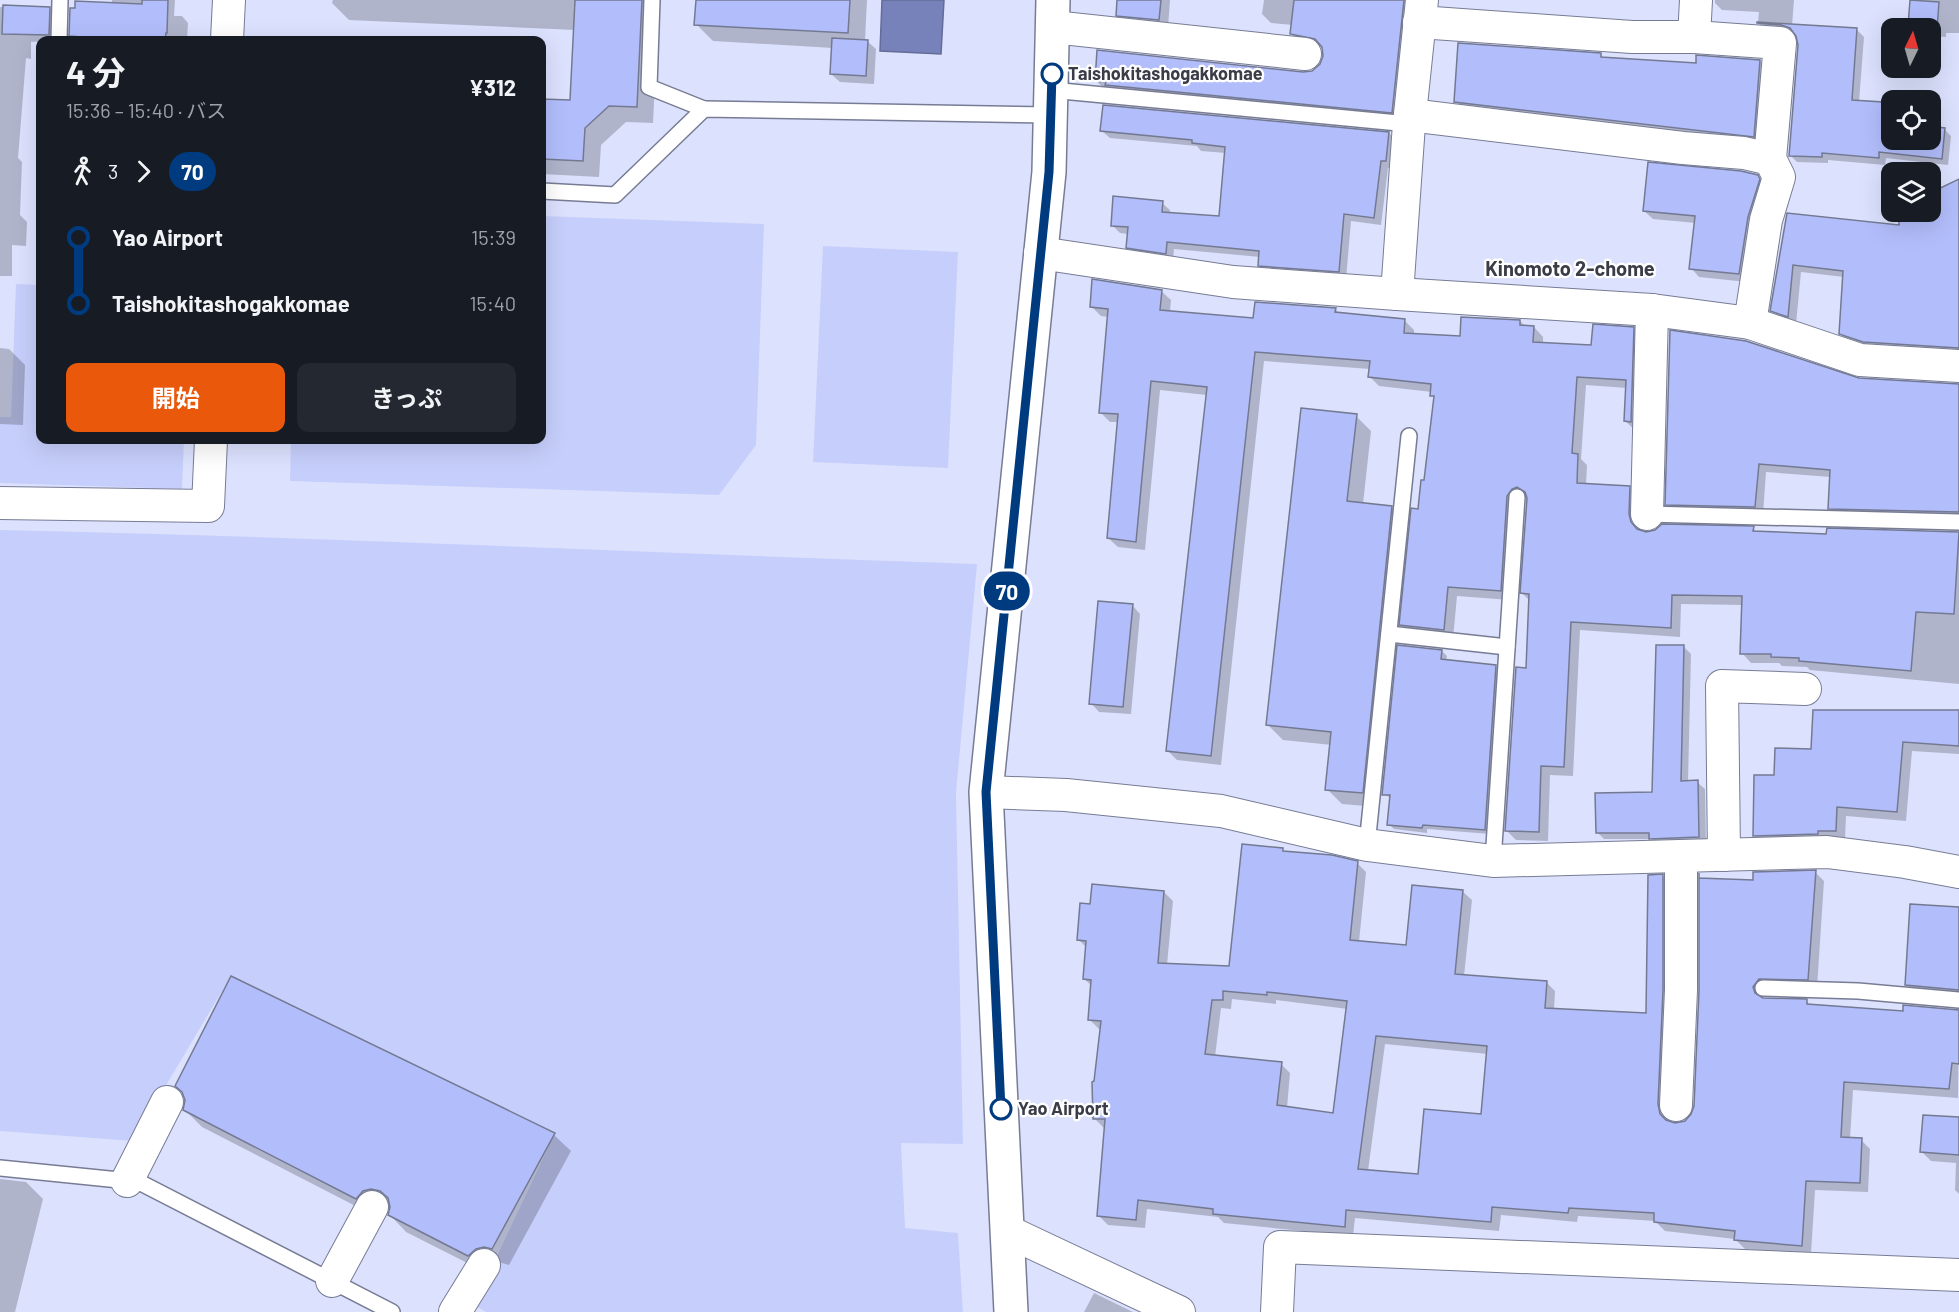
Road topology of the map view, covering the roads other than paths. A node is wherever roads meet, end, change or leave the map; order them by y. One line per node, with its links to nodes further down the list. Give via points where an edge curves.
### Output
1 (60, 0): 7 (lane)
2 (229, 0): 8 (street)
3 (652, 0): 12 (lane, via 649,87)
4 (1696, 0): 9 (street)
5 (1420, 11): 9 (street, via 1632,37); 13 (street)
6 (1053, 13): 10 (street); 11 (main road)
7 (59, 36)
8 (227, 36)
9 (1694, 37): 14 (street, via 1780,43)
10 (1305, 54)
11 (1051, 102): 12 (lane); 13 (lane); 16 (main road, via 1049,172)
12 (704, 109): 15 (lane, via 615,195)
13 (1410, 119): 14 (street, via 1744,153); 17 (street)
14 (1770, 159): 19 (street, via 1779,177 1766,220)
15 (546, 191)
16 (1040, 253): 17 (street, via 1233,282); 30 (main road)
17 (1397, 294): 18 (street)
18 (1652, 310): 19 (street); 25 (street)
19 (1750, 323): 20 (street, via 1860,360)
20 (1959, 366)
21 (1409, 436): 27 (lane)
22 (211, 444): 24 (street, via 208,506)
23 (1517, 497): 28 (lane)
24 (0, 503)
25 (1647, 514): 26 (lane)
26 (1959, 522)
27 (1389, 634): 28 (lane); 31 (lane)
28 (1507, 647): 34 (lane)
29 (1805, 689): 32 (street, via 1722,686)
30 (986, 792): 31 (street, via 1066,795 1221,811); 43 (main road)
31 (1367, 845): 34 (street)
32 (1724, 855): 33 (street); 35 (street, via 1827,852)
33 (1681, 856): 34 (street); 39 (street)
34 (1492, 861)
35 (1959, 872)
36 (1762, 988): 37 (lane)
37 (1959, 1000)
38 (167, 1102): 41 (street)
39 (1676, 1105)
40 (0, 1168): 41 (lane)
41 (127, 1181): 46 (lane, via 139,1182)
42 (372, 1207): 46 (street)
43 (1007, 1231): 49 (main road); 50 (street)
44 (484, 1264): 48 (street)
45 (1959, 1275): 51 (street, via 1280,1247)
46 (332, 1281): 47 (lane)
47 (392, 1312)
48 (456, 1312)
49 (1011, 1312)
50 (1179, 1312)
51 (1277, 1312)

